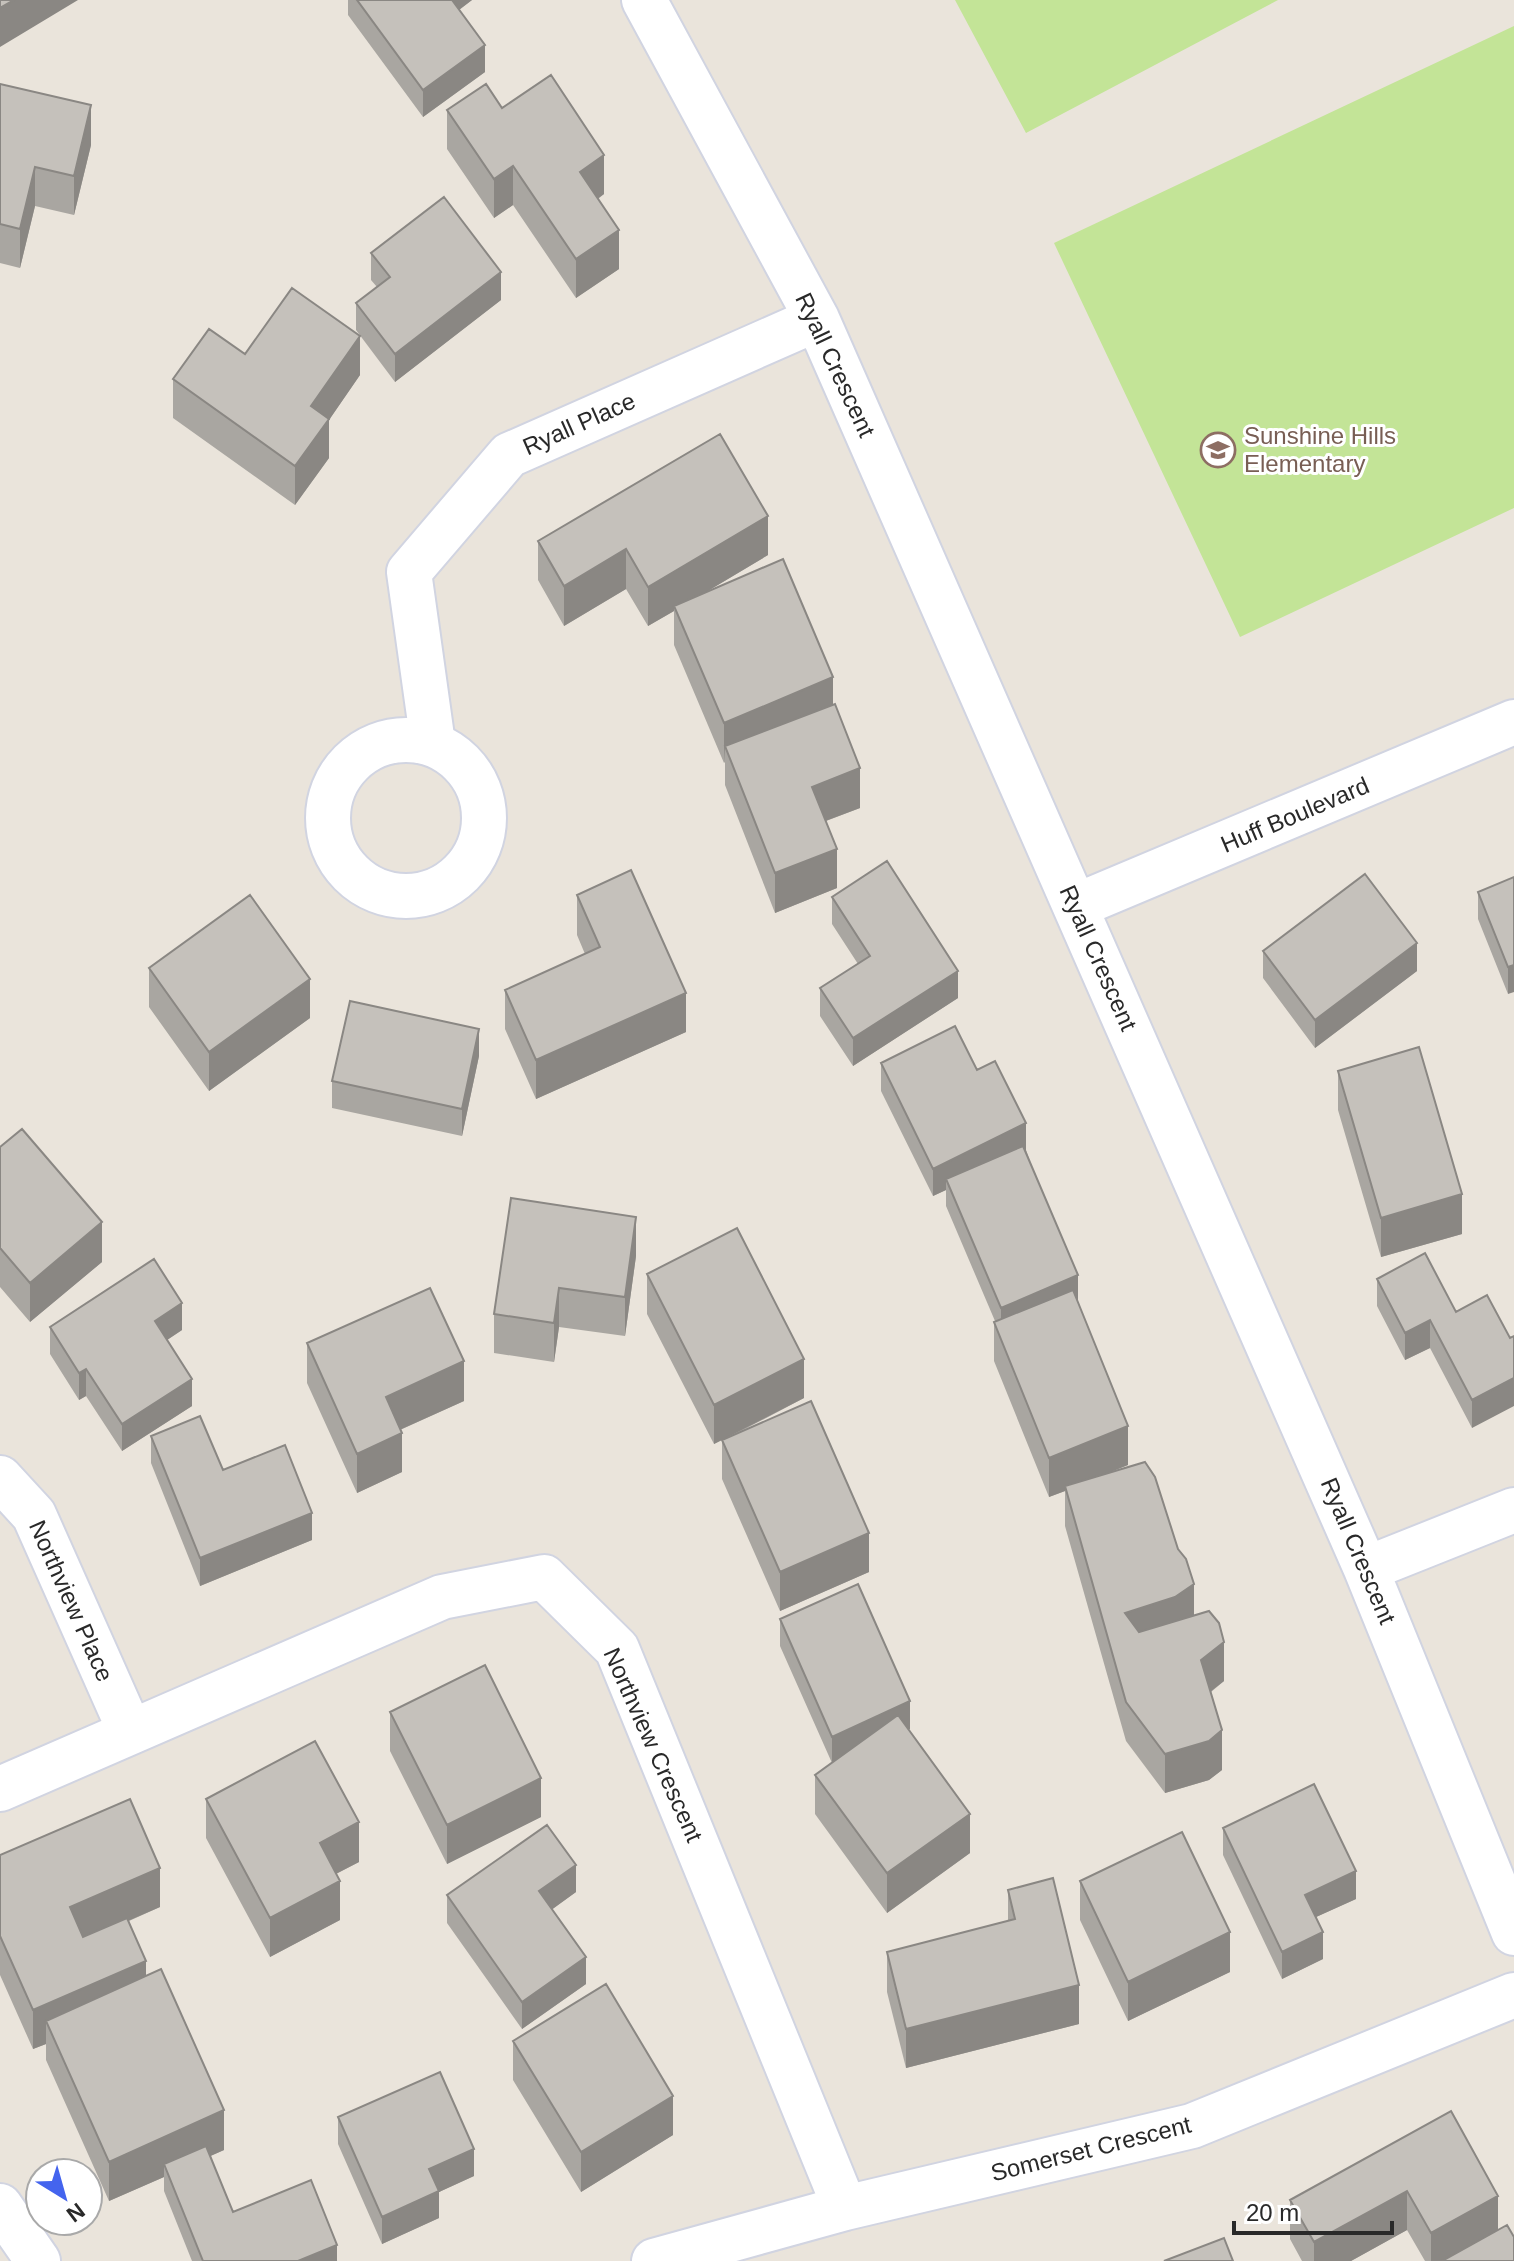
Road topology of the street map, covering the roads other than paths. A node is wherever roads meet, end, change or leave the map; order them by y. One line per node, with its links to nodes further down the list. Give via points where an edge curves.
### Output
1 (644, 0): 2 (street, Ryall Crescent)
2 (817, 319): 4 (street, Ryall Place, via 509,455 409,572); 5 (street, Ryall Crescent)
3 (1514, 722): 5 (street, Huff Boulevard)
4 (433, 744)
5 (1076, 906): 8 (street, Ryall Crescent)
6 (0, 1478): 9 (street, Northview Place, via 34,1515)
7 (1514, 1510): 8 (street)
8 (1366, 1569): 11 (street, Ryall Crescent)
9 (130, 1731): 10 (street, Northview Crescent); 14 (street, Northview Crescent, via 442,1597 544,1577 617,1649)
10 (0, 1789)
11 (1514, 1933)
12 (1514, 1995): 14 (street, Somerset Crescent, via 1192,2126)
13 (0, 2206): 15 (street)
14 (845, 2208): 16 (street, Somerset Crescent)
15 (38, 2261)
16 (654, 2261)

